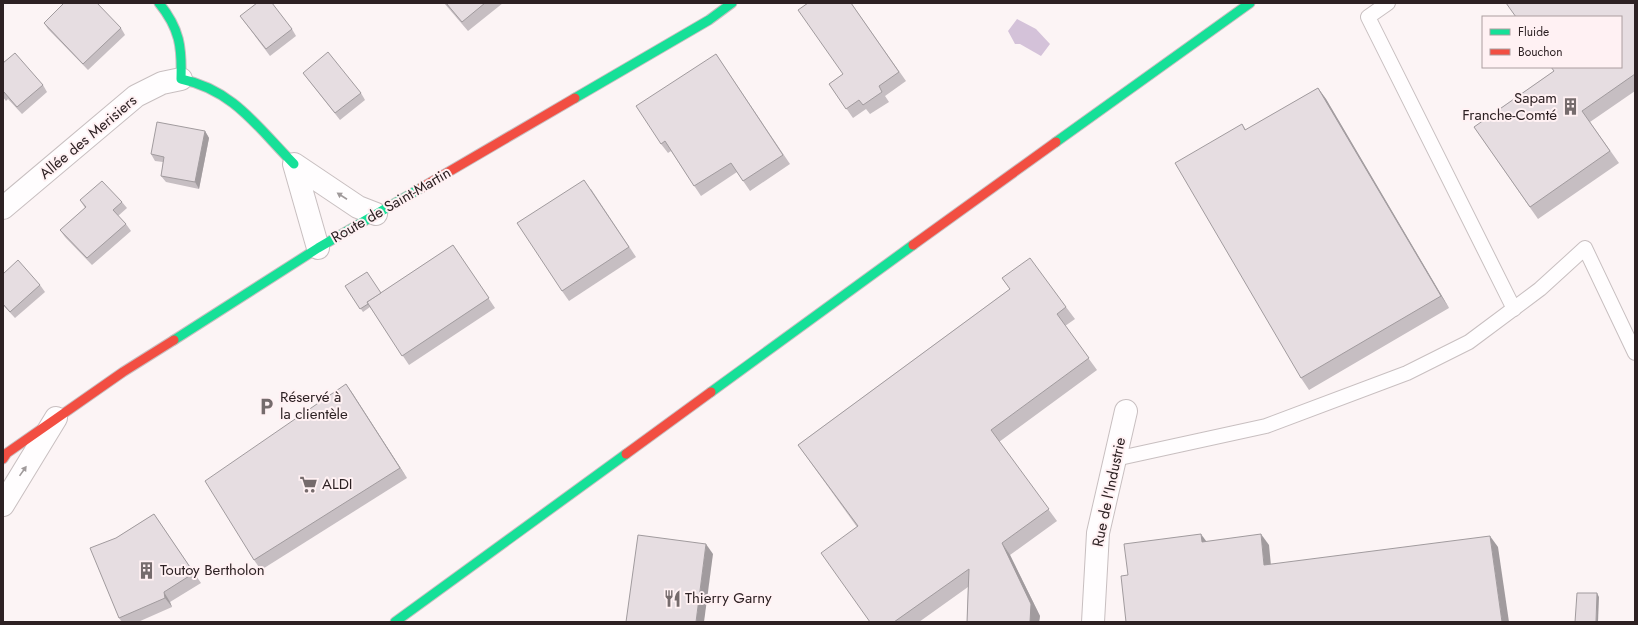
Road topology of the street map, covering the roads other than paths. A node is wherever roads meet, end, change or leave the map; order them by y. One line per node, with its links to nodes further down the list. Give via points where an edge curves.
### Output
1 (160, 3): 5 (street, via 178,30 182,53)
2 (732, 3): 8 (street, Route de Saint-Martin, via 710,20)
3 (1250, 3): 17 (street)
4 (1388, 3): 10 (lane, via 1368,17)
5 (181, 79): 6 (street, via 197,81 229,98); 7 (street, Allée des Merisiers, via 162,83 136,96)
6 (294, 164): 8 (street, one-way to 6, via 358,207); 9 (street)
7 (3, 208)
8 (376, 214): 9 (street, Route de Saint-Martin)
9 (318, 248): 13 (street, Route de Saint-Martin, via 123,372)
10 (1514, 309): 11 (lane, via 1585,248); 15 (lane, via 1469,342 1400,376 1266,426)
11 (1635, 353)
12 (1126, 411): 15 (street, Rue de l'Industrie)
13 (56, 418): 14 (street, Route de Saint-Martin); 16 (street, one-way to 13)
14 (3, 459)
15 (1115, 459): 18 (street, Rue de l'Industrie, via 1098,533)
16 (3, 505)
17 (395, 622)
18 (1093, 622)

